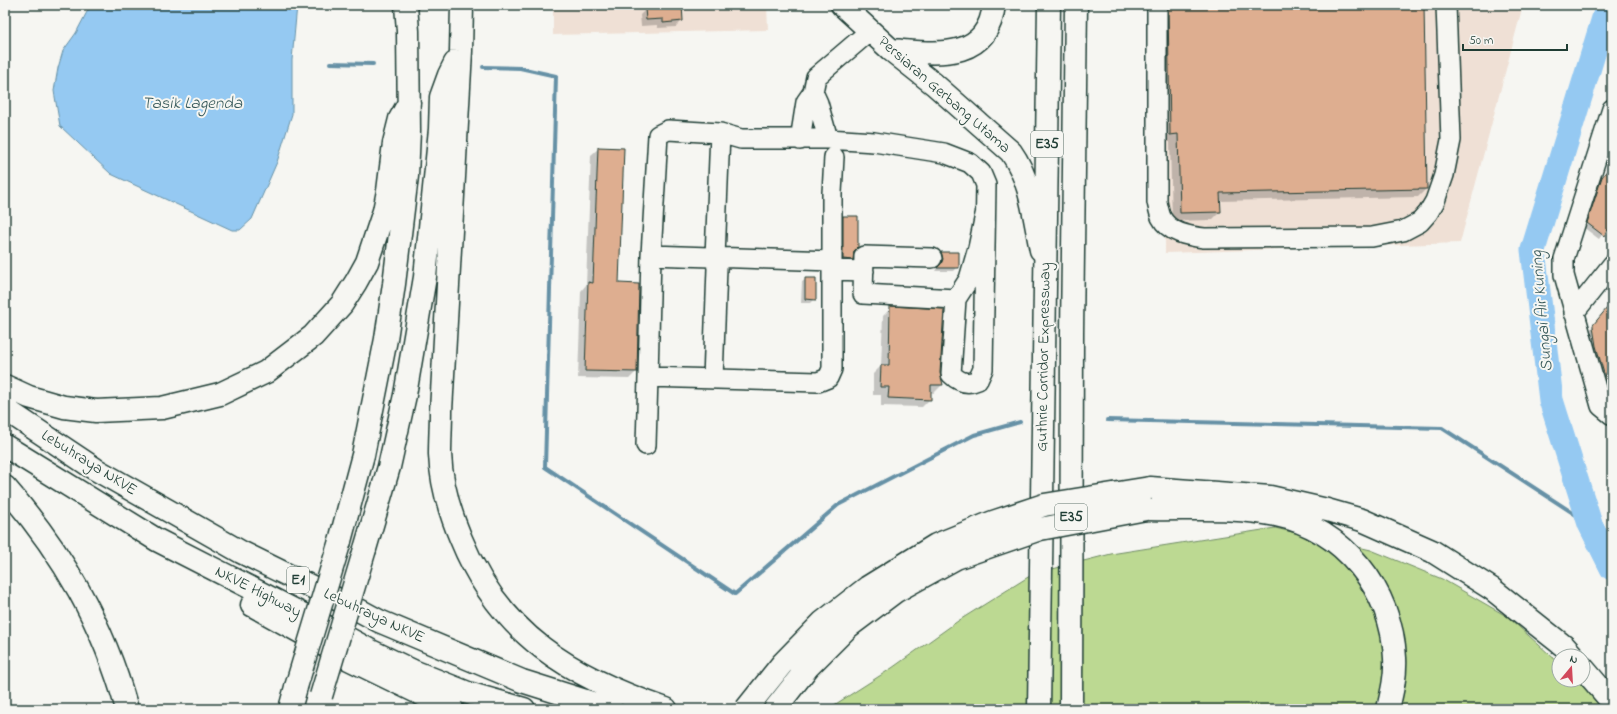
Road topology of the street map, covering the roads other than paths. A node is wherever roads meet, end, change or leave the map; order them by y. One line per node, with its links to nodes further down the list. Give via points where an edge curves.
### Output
1 (406, 5): 15 (main road)
2 (462, 5): 13 (main road)
3 (842, 5): 10 (main road, Persiaran Gerbang Utama)
4 (994, 5): 12 (main road, via 988,30 979,41 966,47 934,53)
5 (1076, 5): 11 (main road, Guthrie Corridor Expressway / E35)
6 (1088, 5): 11 (main road)
7 (1157, 5): 8 (street, via 1157,202 1161,217 1172,229 1192,237 1204,238 1372,237 1402,230 1420,222 1435,201 1444,176 1451,140)
8 (1446, 5)
9 (1046, 11): 27 (main road, Guthrie Corridor Expressway / E35)
10 (870, 31): 12 (main road, Persiaran Gerbang Utama); 14 (street, via 816,77)
11 (1076, 35): 46 (main road, Guthrie Corridor Expressway / E35)
12 (891, 50): 27 (main road, Persiaran Gerbang Utama, via 1011,152 1026,177)
13 (461, 51): 45 (main road, bridge, via 448,75 441,97 425,277 405,395 389,467); 52 (main road, via 440,454 443,479 455,526 471,562 492,596 514,623 537,645 603,685)
14 (813, 92): 18 (street); 19 (street, via 806,102)
15 (409, 103): 33 (main road, via 400,119 384,211 367,262 342,304 313,336 266,372 220,394 162,408 96,411 64,407 29,397); 48 (main road, bridge, via 406,176 386,339 363,455)
16 (1612, 109): 30 (street, via 1564,259 1564,275)
17 (720, 133): 19 (street, via 741,139); 22 (street, via 668,130 658,135); 23 (street)
18 (828, 139): 19 (street); 21 (street, via 874,142 944,153 970,163 981,173 986,184)
19 (800, 140)
20 (834, 157): 26 (street)
21 (985, 215): 29 (street, via 969,279); 29 (street, via 983,368 978,380 971,383 964,383 951,374)
22 (651, 255): 23 (street); 31 (street)
23 (715, 257): 26 (street); 32 (street, via 717,268)
24 (932, 258): 28 (street, via 864,256)
25 (1612, 265): 30 (street)
26 (832, 266): 28 (street); 32 (street, via 832,369 828,378 818,382)
27 (1045, 267): 43 (main road, Guthrie Corridor Expressway / E35)
28 (864, 271): 29 (street, via 863,294)
29 (956, 299)
30 (1574, 313): 35 (street, via 1601,406)
31 (648, 377): 32 (street); 36 (street)
32 (713, 379)
33 (5, 386)
34 (5, 409): 51 (main road, Lebuhraya NKVE / E1, via 95,469 240,552 379,621 522,681)
35 (1612, 415)
36 (646, 445)
37 (5, 446): 40 (main road, NKVE Highway / E1)
38 (5, 487): 47 (main road, via 52,546 73,578 112,665)
39 (1148, 499): 41 (main road, via 1270,497 1362,520 1432,551 1492,589); 53 (main road, bridge, via 1044,505 936,545 868,587 823,622 782,664); 54 (main road, bridge, via 1040,528 949,562 896,591 848,627 808,667); 55 (main road, via 1278,515 1301,522 1341,546 1376,588 1388,622 1395,658)
40 (157, 540): 49 (main road, via 260,610 349,659); 50 (main road, NKVE Highway / E1, via 413,671 468,693)
41 (1566, 648)
42 (1591, 677): 44 (main road)
43 (1039, 702)
44 (1612, 702)
45 (319, 703)
46 (1071, 705)
47 (126, 709)
48 (290, 709)
49 (452, 709)
50 (524, 709)
51 (611, 709)
52 (666, 709)
53 (746, 709)
54 (775, 709)
55 (1388, 709)

